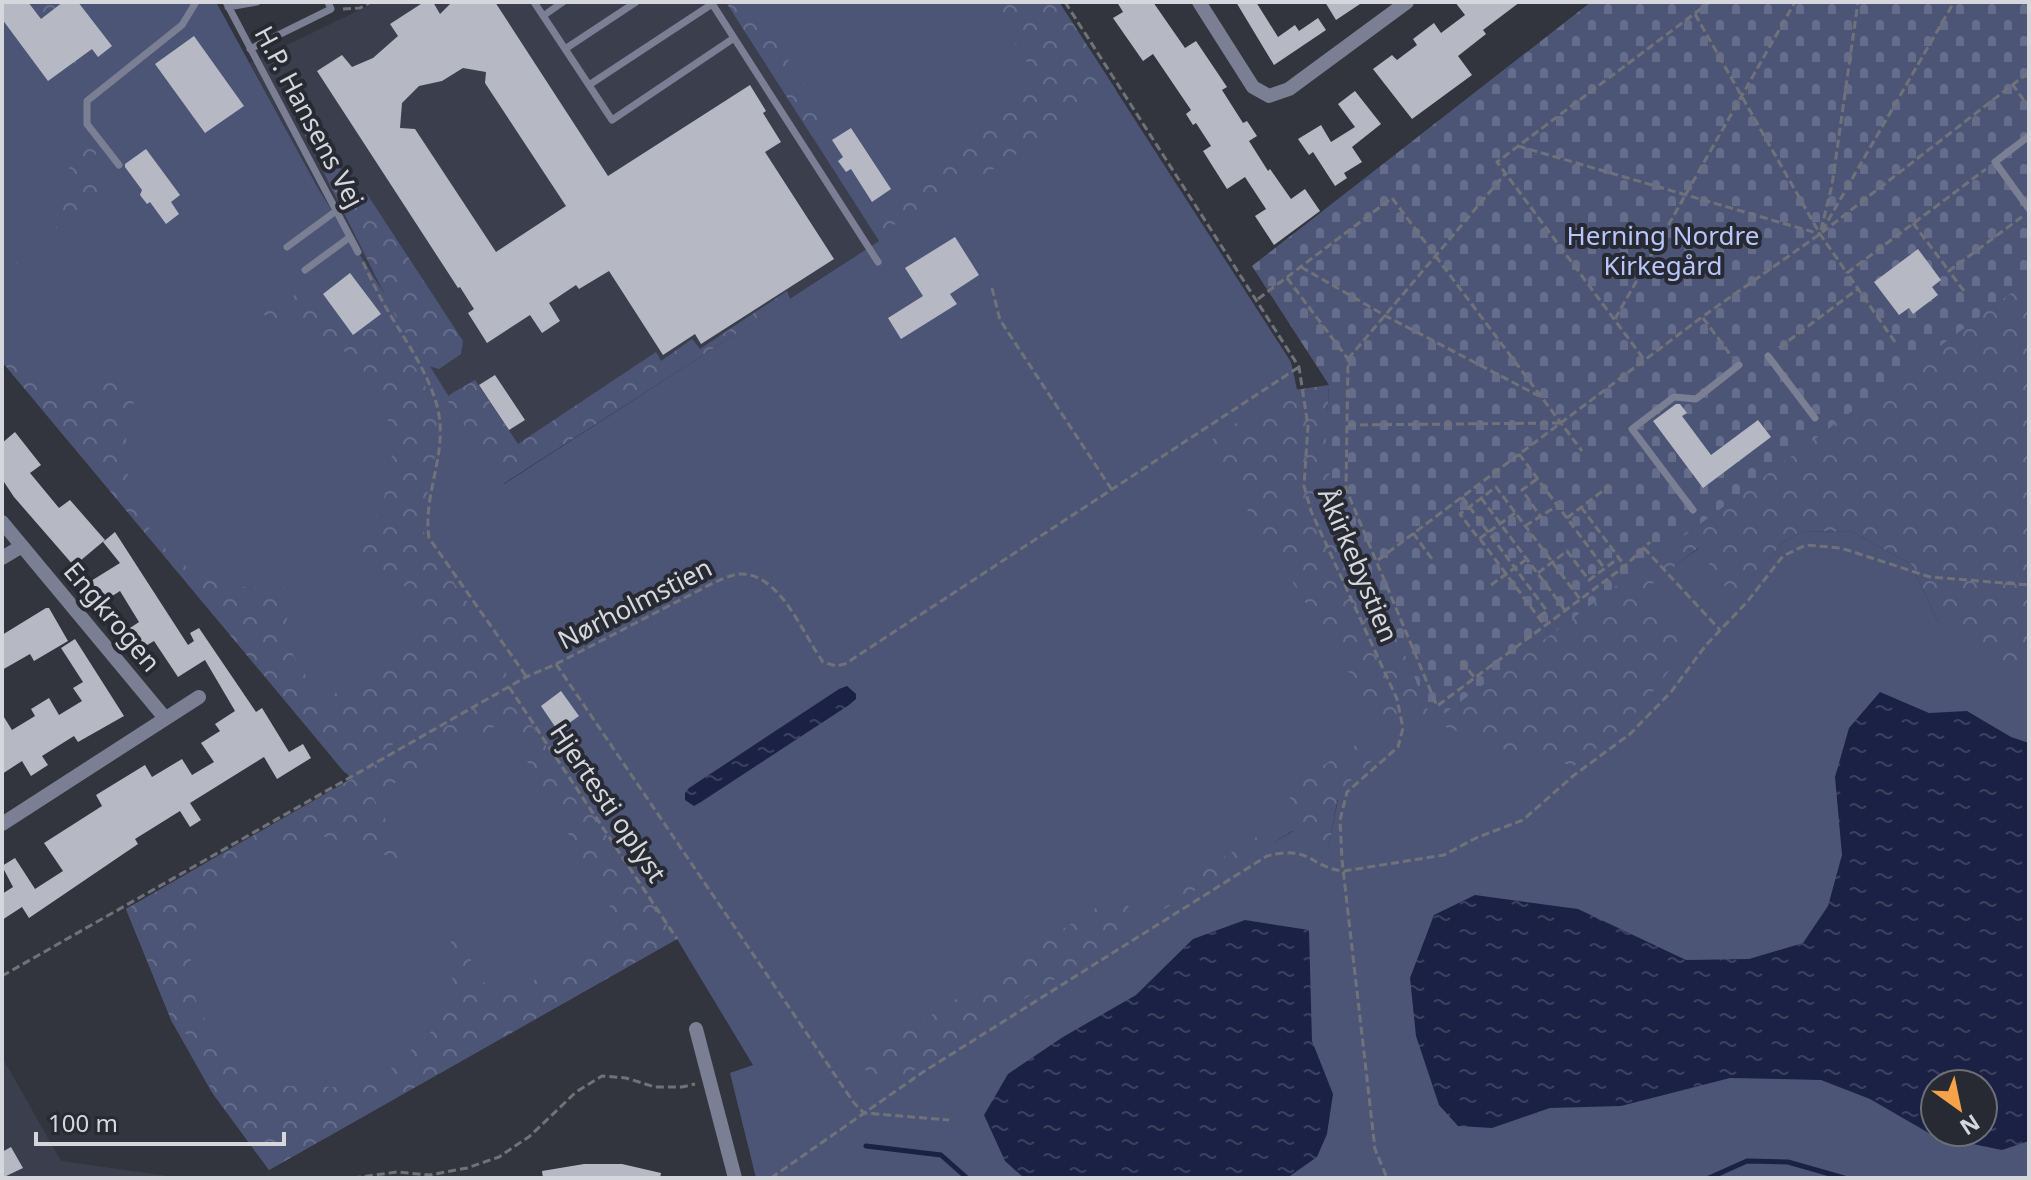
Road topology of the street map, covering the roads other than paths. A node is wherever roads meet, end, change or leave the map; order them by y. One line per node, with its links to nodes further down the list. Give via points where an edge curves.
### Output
1 (196, 2): 17 (lane, via 182,25 87,101 87,124)
2 (257, 2): 9 (lane)
3 (534, 2): 11 (lane)
4 (563, 2): 11 (lane)
5 (636, 2): 14 (lane)
6 (1199, 2): 7 (street, via 1253,87 1269,96 1289,89)
7 (1407, 2)
8 (711, 3): 12 (lane); 15 (lane)
9 (227, 5): 13 (lane, H.P. Hansens Vej)
10 (329, 6): 13 (lane)
11 (543, 16): 14 (lane)
12 (734, 38): 15 (lane, via 612,120); 23 (lane)
13 (250, 49): 19 (lane, H.P. Hansens Vej)
14 (565, 49): 15 (lane)
15 (589, 85)
16 (2029, 136): 18 (lane, via 1995,162)
17 (119, 165)
18 (2029, 210)
19 (336, 211): 20 (lane, H.P. Hansens Vej); 21 (lane)
20 (350, 237): 22 (lane, H.P. Hansens Vej); 24 (lane)
21 (287, 247)
22 (358, 252)
23 (878, 262)
24 (305, 270)
25 (1768, 356): 27 (lane)
26 (1739, 365): 28 (lane, via 1696,399 1674,397 1632,429)
27 (1815, 418)
28 (1693, 510)
29 (2, 522): 30 (street, Engkrogen)
30 (22, 546): 31 (street); 33 (street, Engkrogen)
31 (2, 558)
32 (199, 697): 33 (street)
33 (165, 718): 34 (street)
34 (2, 824)
35 (696, 1029): 36 (street)
36 (735, 1178)

